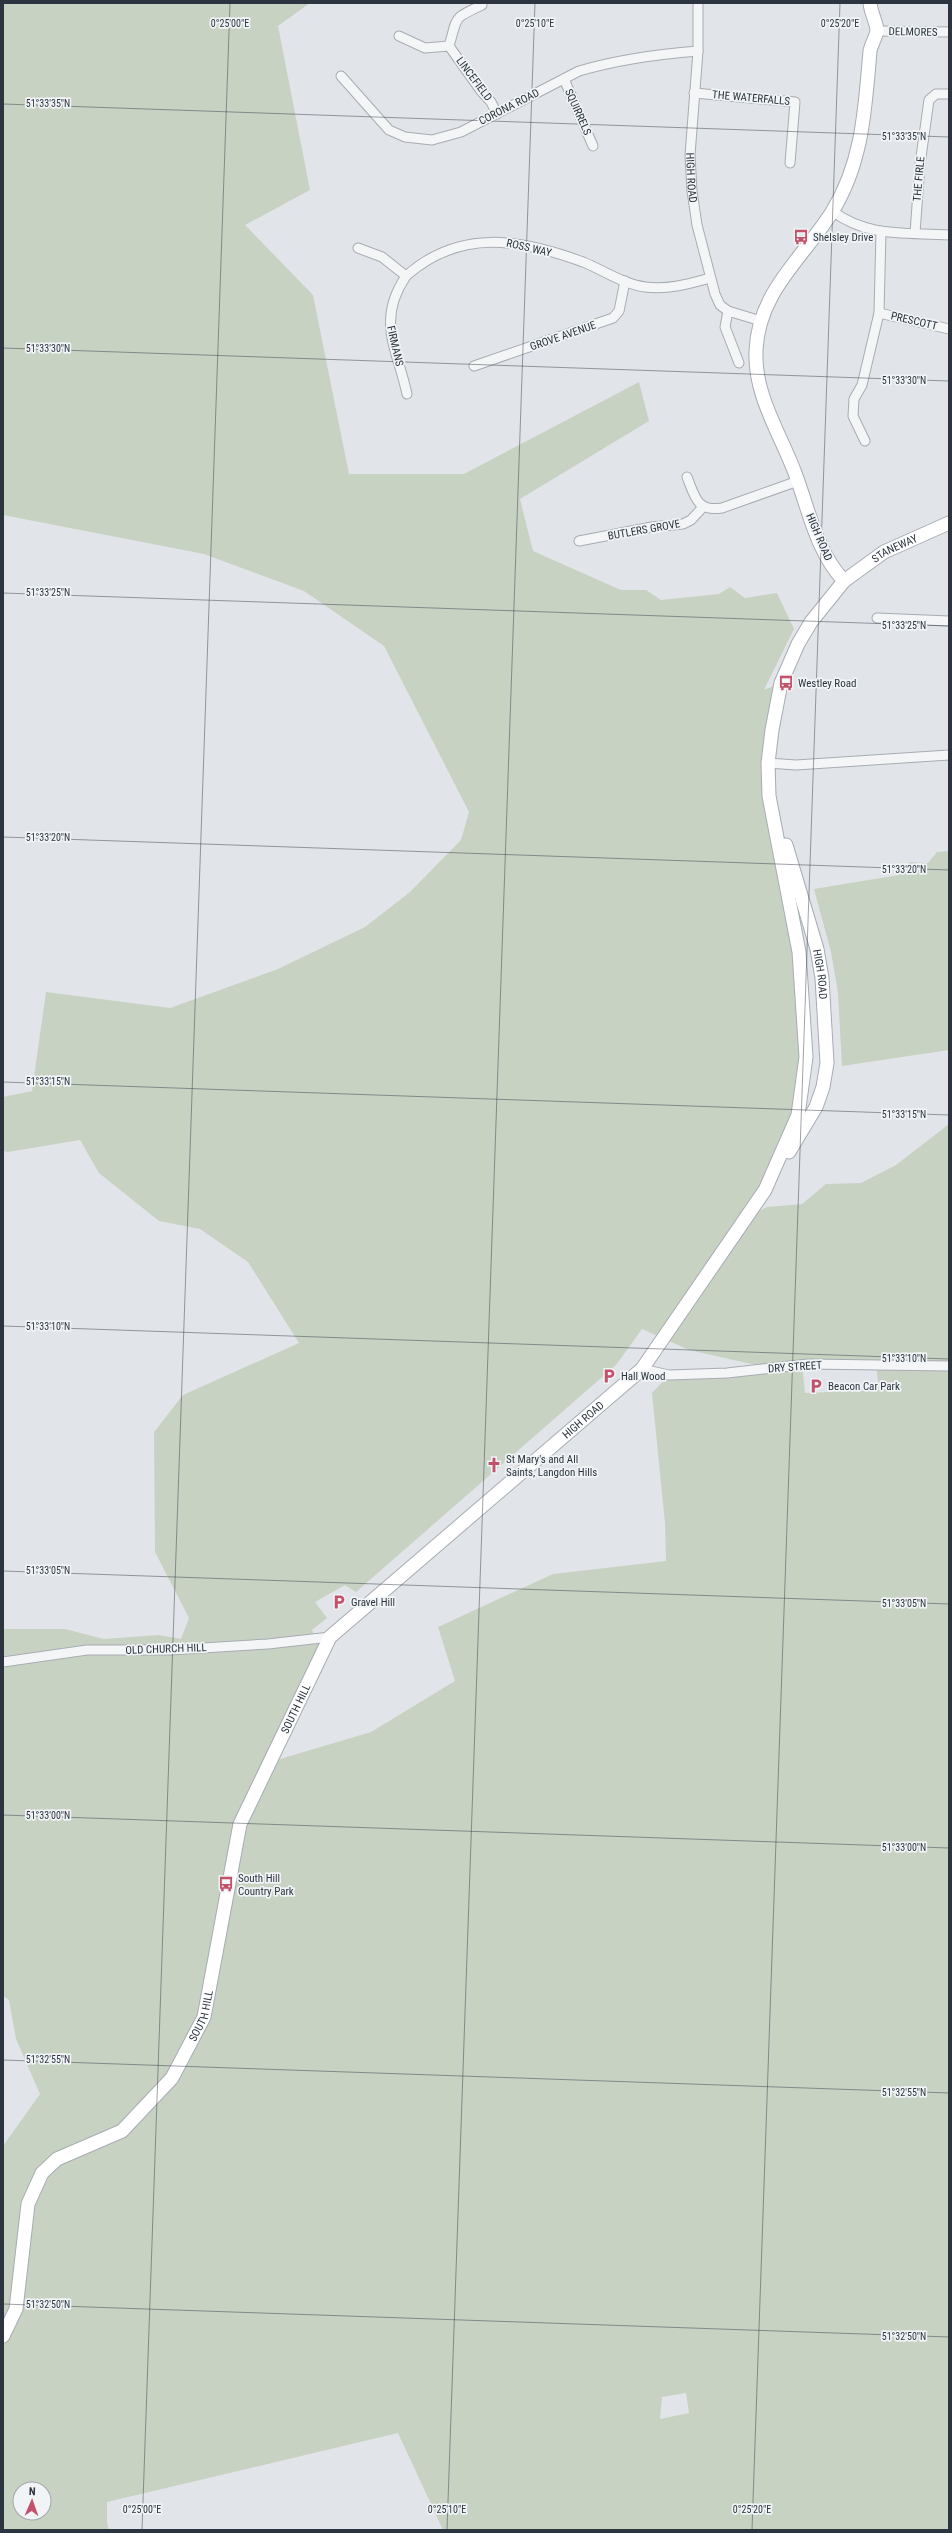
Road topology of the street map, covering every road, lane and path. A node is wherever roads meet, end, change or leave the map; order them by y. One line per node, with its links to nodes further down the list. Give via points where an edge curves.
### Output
1 (870, 3): 4 (main road)
2 (700, 4): 8 (street, HIGH ROAD)
3 (482, 5): 7 (street, LINCEFIELD, via 461,15 454,24)
4 (877, 31): 5 (street, DELMORES); 16 (main road, HIGH ROAD, via 870,48 860,142 851,173)
5 (949, 32)
6 (399, 36): 7 (street, LINCEFIELD, via 425,48)
7 (449, 46): 13 (street, LINCEFIELD, via 491,102)
8 (698, 51): 10 (street, CORONA ROAD, via 600,65); 11 (street, HIGH ROAD)
9 (341, 76): 13 (street, CORONA ROAD, via 385,127 405,137 421,140 444,138)
10 (564, 79): 13 (street, CORONA ROAD); 14 (street, SQUIRRELS)
11 (694, 93): 15 (street, THE WATERFALLS, via 795,102); 22 (street, HIGH ROAD, via 690,155 692,191 697,226)
12 (949, 94): 18 (street, THE FIRLE, via 936,94 929,100 920,164)
13 (497, 114)
14 (593, 146)
15 (790, 163)
16 (832, 211): 17 (street, via 852,224); 26 (main road, HIGH ROAD, via 779,280)
17 (881, 231): 18 (street); 25 (street)
18 (915, 233): 19 (street)
19 (949, 234)
20 (358, 248): 21 (street, via 382,257)
21 (406, 276): 23 (street, ROSS WAY, via 443,251 494,241 512,243 568,258); 30 (street, FIRMANS, via 392,302 389,324)
22 (710, 278): 23 (street, ROSS WAY, via 663,288 645,287); 24 (street, HIGH ROAD, via 718,301)
23 (625, 281): 29 (street, GROVE AVENUE, via 619,311 613,318)
24 (728, 311): 26 (street); 28 (street, via 725,327)
25 (879, 313): 27 (street, PRESCOTT); 31 (street, via 862,385 854,399 853,416)
26 (761, 321): 33 (main road, HIGH ROAD, via 756,350 760,390)
27 (949, 329)
28 (740, 363)
29 (474, 366)
30 (406, 394)
31 (865, 441)
32 (687, 477): 34 (street)
33 (798, 481): 34 (street, via 722,508); 37 (main road, HIGH ROAD, via 822,550)
34 (702, 507): 36 (street, BUTLERS GROVE, via 691,520 683,524)
35 (949, 523): 37 (main road, STANEWAY, via 884,552)
36 (578, 541)
37 (844, 581): 41 (main road, HIGH ROAD, via 811,622 781,683)
38 (877, 618): 39 (street)
39 (949, 621)
40 (949, 755): 41 (street, via 796,765)
41 (768, 763): 42 (main road, HIGH ROAD, via 769,796 799,952 807,1039 803,1092 798,1114); 42 (main road, HIGH ROAD, via 783,834 818,949 827,1063 823,1087 816,1106)
42 (771, 1177): 44 (main road, HIGH ROAD, via 765,1190)
43 (949, 1366): 44 (street, DRY STREET, via 808,1364 727,1373 670,1375)
44 (642, 1369): 45 (main road, HIGH ROAD)
45 (330, 1637): 46 (street, OLD CHURCH HILL, via 170,1650 87,1650); 47 (main road, SOUTH HILL, via 240,1824 204,2017 172,2078 122,2131 57,2159 42,2173 28,2204 16,2309)
46 (3, 1662)
47 (3, 2336)

